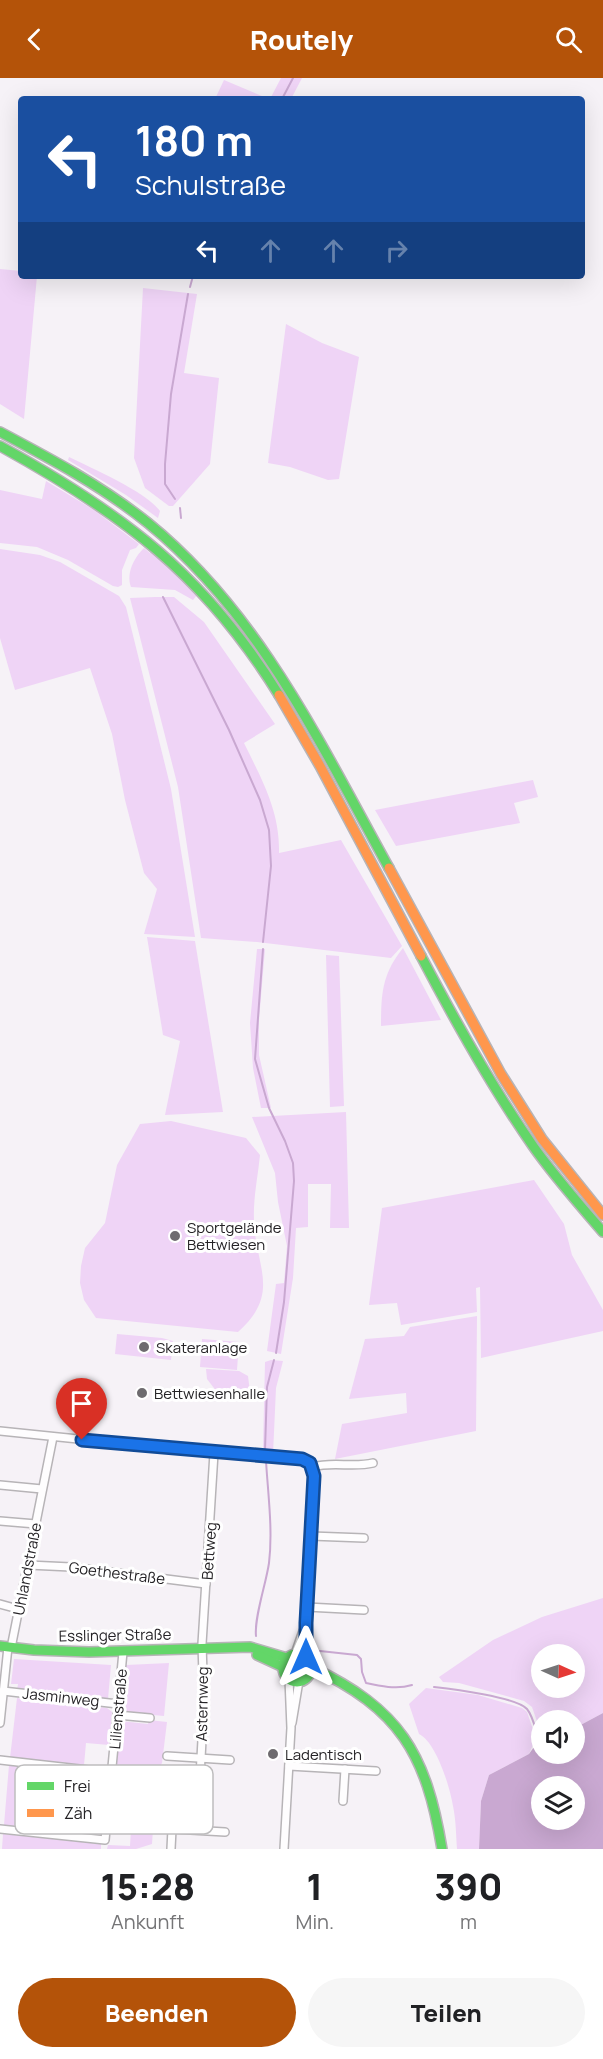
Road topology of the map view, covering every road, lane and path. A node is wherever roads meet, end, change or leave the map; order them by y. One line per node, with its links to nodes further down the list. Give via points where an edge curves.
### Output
1 (0, 432): 3 (main road, via 78,476 146,521 192,563 230,606 276,668 315,734 501,1074 548,1147)
2 (0, 446): 4 (main road, via 87,495 138,532 184,573 224,617 268,678 313,753 493,1085 547,1165)
3 (603, 1215)
4 (603, 1232)
5 (0, 1431): 6 (street)
6 (53, 1437): 7 (street); 11 (street, Uhlandstraße)
7 (214, 1452): 9 (street, via 306,1460); 17 (street, Bettweg)
8 (373, 1463): 9 (street)
9 (313, 1467): 14 (street)
10 (0, 1485): 11 (street)
11 (42, 1489): 13 (street, Uhlandstraße)
12 (0, 1521): 13 (street)
13 (36, 1524): 16 (street, Uhlandstraße)
14 (311, 1536): 15 (street); 19 (street)
15 (364, 1538)
16 (28, 1565): 17 (street, Goethestraße); 20 (street, Uhlandstraße)
17 (206, 1584): 24 (street, Bettweg)
18 (0, 1604): 20 (street)
19 (307, 1607): 21 (street); 22 (street)
20 (18, 1609): 23 (street, Uhlandstraße)
21 (364, 1610)
22 (306, 1623): 26 (street); 27 (street)
23 (6, 1647): 25 (main road, Esslinger Straße); 29 (street, Uhlandstraße)
24 (202, 1649): 25 (main road, Esslinger Straße); 27 (main road, Esslinger Straße, via 250,1647); 39 (street, Asternweg)
25 (123, 1652): 33 (street, Lilienstraße)
26 (306, 1657): 27 (main road, Esslinger Straße); 28 (main road)
27 (288, 1660): 30 (main road)
28 (309, 1671): 31 (main road); 58 (main road, via 336,1679 369,1698 409,1743 430,1790)
29 (2, 1676): 32 (street, Uhlandstraße)
30 (289, 1679): 31 (main road); 37 (street)
31 (299, 1682): 37 (street)
32 (3, 1691): 33 (street, Jasminweg); 36 (street, Uhlandstraße)
33 (118, 1704): 34 (street, Lilienstraße)
34 (117, 1715): 35 (street); 43 (street, Lilienstraße)
35 (150, 1718)
36 (0, 1723)
37 (291, 1728): 45 (street)
38 (167, 1756): 39 (street)
39 (201, 1758): 41 (street); 44 (street, Asternweg)
40 (0, 1760): 42 (street)
41 (230, 1760)
42 (51, 1765)
43 (113, 1765)
44 (201, 1765)
45 (289, 1766): 46 (street); 57 (street)
46 (345, 1769): 47 (street); 48 (street)
47 (376, 1771)
48 (343, 1801)
49 (0, 1829): 50 (street)
50 (15, 1831)
51 (213, 1831): 52 (street)
52 (225, 1832)
53 (48, 1834): 54 (street, via 105,1840)
54 (106, 1834)
55 (172, 1834): 56 (street)
56 (171, 1849)
57 (284, 1849)
58 (442, 1849)

